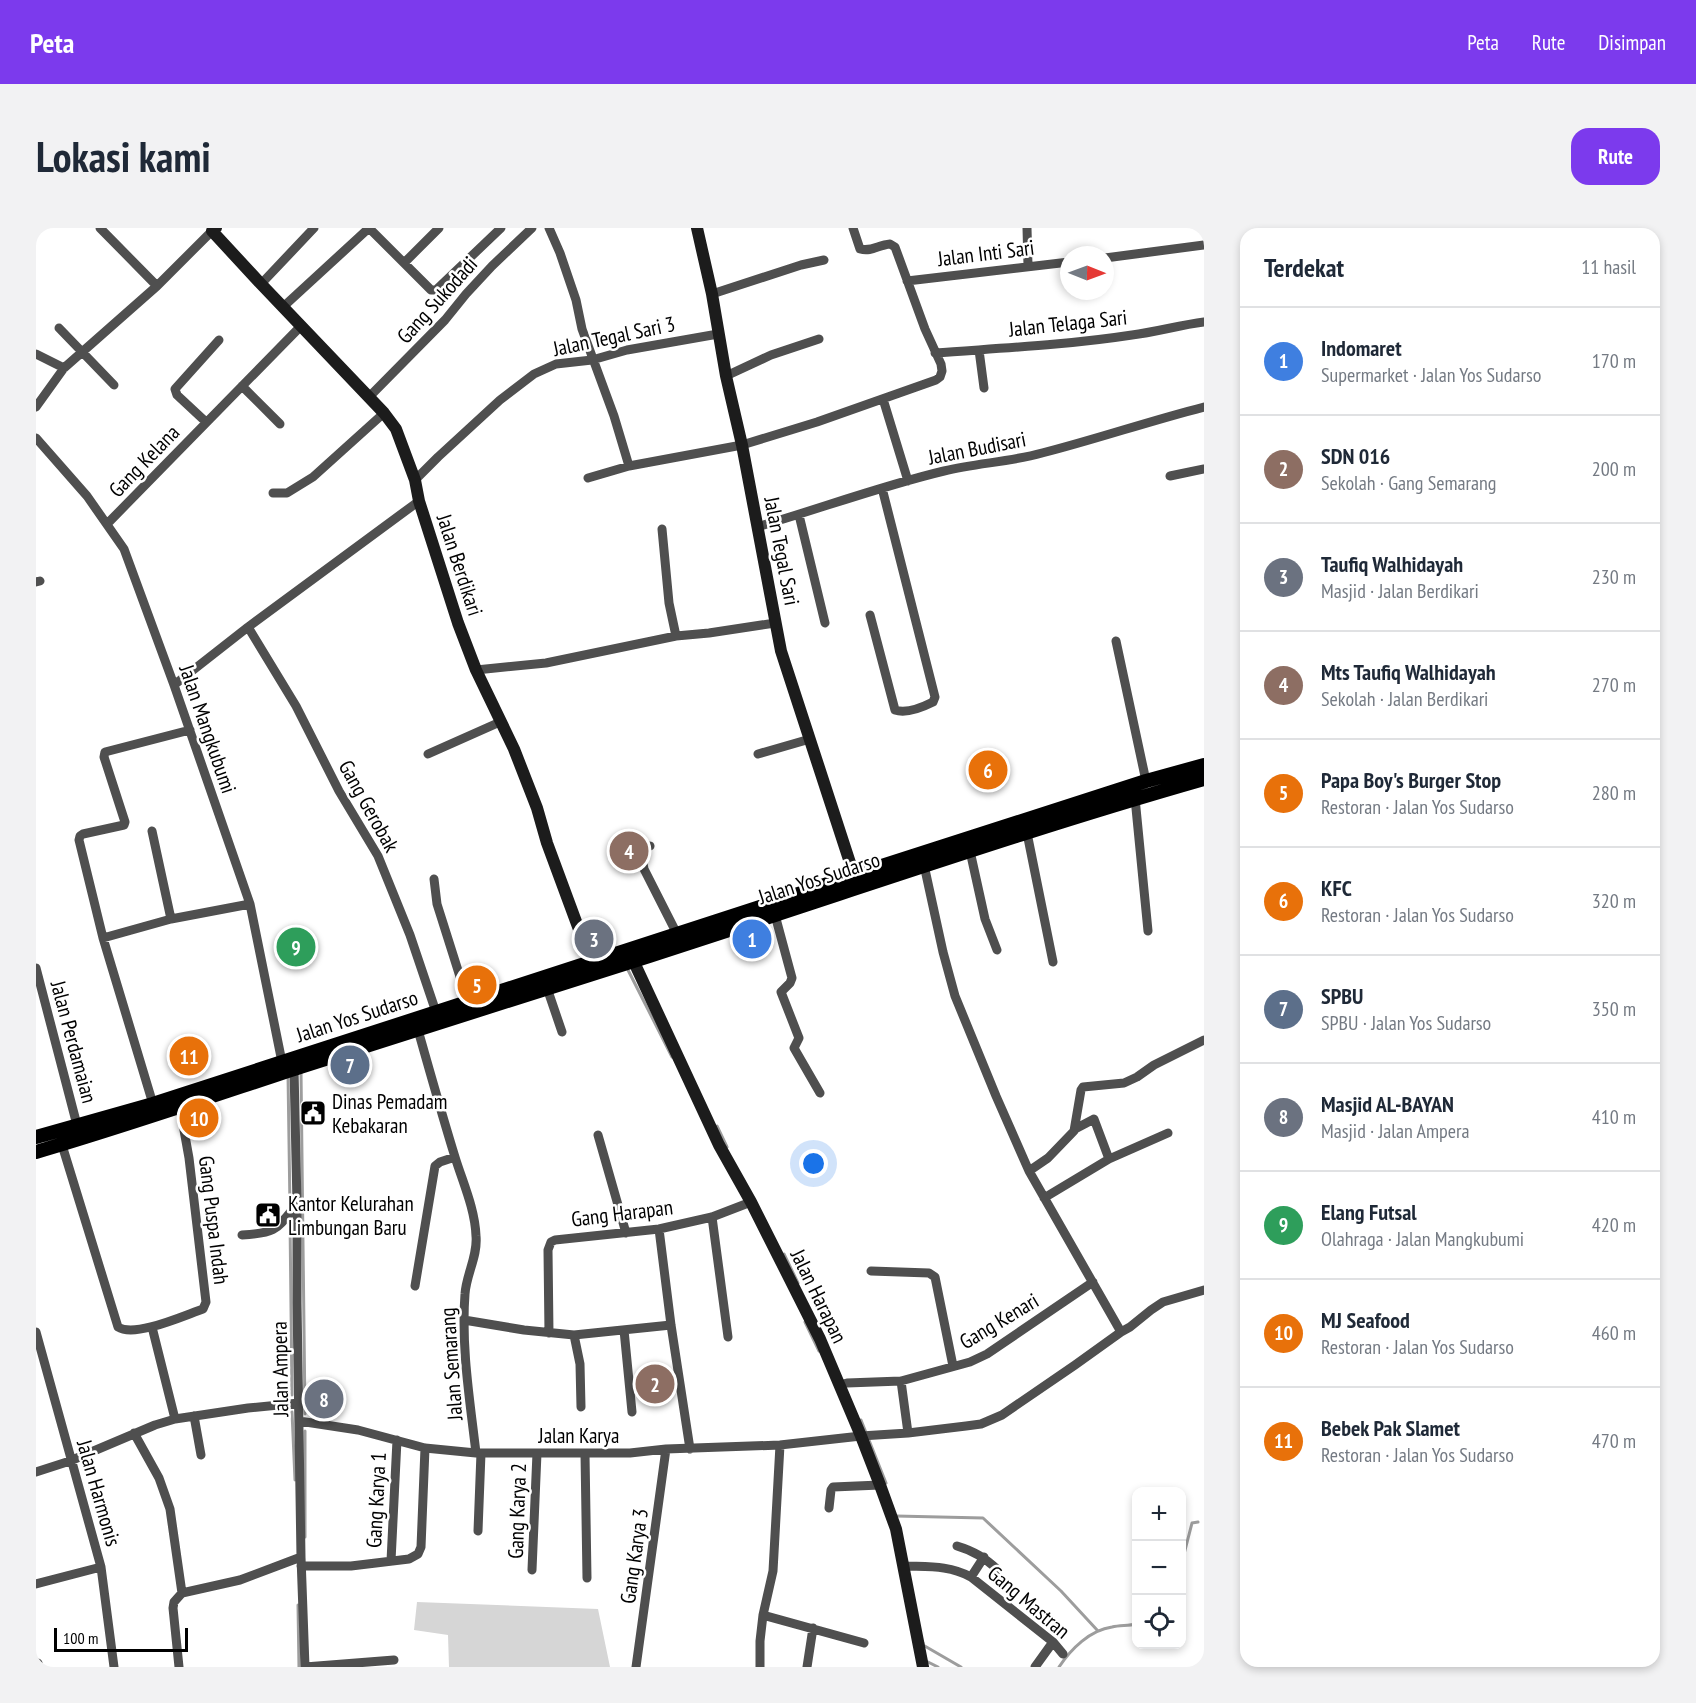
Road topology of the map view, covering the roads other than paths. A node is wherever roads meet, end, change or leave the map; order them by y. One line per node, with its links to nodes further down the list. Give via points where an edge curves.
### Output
1 (100, 228): 20 (street)
2 (314, 228): 19 (street)
3 (369, 228): 15 (street); 22 (street)
4 (439, 228): 15 (street)
5 (501, 228): 15 (street, via 436,290 431,290)
6 (532, 228): 39 (street, Gang Sukodadi)
7 (549, 228): 33 (street, via 576,300)
8 (697, 228): 21 (street, Jalan Tegal Sari)
9 (853, 228): 18 (street, via 860,249 873,250 890,244 895,247)
10 (1027, 228): 17 (street)
11 (214, 230): 19 (street, Jalan Berdikari); 20 (street)
12 (1204, 245): 13 (street)
13 (1114, 257)
14 (824, 260): 21 (street)
15 (404, 263)
16 (1060, 263): 17 (street, Jalan Inti Sari)
17 (1028, 266): 18 (street, Jalan Inti Sari)
18 (908, 281): 31 (street)
19 (261, 284): 22 (street, Jalan Berdikari)
20 (157, 286): 30 (street)
21 (711, 294): 26 (street, Jalan Tegal Sari)
22 (283, 307): 24 (street, Jalan Berdikari)
23 (1204, 322): 29 (street, Jalan Telaga Sari, via 1134,335)
24 (301, 326): 37 (street, Gang Kelana); 39 (street, Jalan Berdikari)
25 (59, 328): 30 (street)
26 (718, 334): 33 (street, Jalan Tegal Sari 3); 35 (street, Jalan Tegal Sari)
27 (819, 339): 35 (street)
28 (219, 340): 44 (street, Gang Kelana, via 175,389)
29 (979, 350): 31 (street, Jalan Telaga Sari); 38 (street)
30 (83, 351): 34 (street); 36 (street)
31 (935, 353): 40 (street, via 942,371 936,380)
32 (36, 354): 34 (street)
33 (592, 360): 48 (street); 52 (street, Jalan Tegal Sari 3, via 556,364 534,374 500,400)
34 (64, 368): 41 (street)
35 (726, 376): 47 (street, Jalan Tegal Sari)
36 (114, 385)
37 (242, 386): 44 (street, Gang Kelana); 45 (street)
38 (984, 388)
39 (369, 397): 43 (street, Jalan Berdikari)
40 (883, 399): 47 (street); 53 (street)
41 (36, 406)
42 (1204, 407): 53 (street, Jalan Budisari, via 1037,455)
43 (384, 413): 52 (street, Jalan Berdikari, via 396,429); 55 (street, via 313,477 287,493)
44 (206, 422): 58 (street, Gang Kelana)
45 (280, 424)
46 (36, 438): 58 (street, Jalan Mangkubumi)
47 (742, 445): 48 (street); 59 (street, Jalan Tegal Sari)
48 (629, 466): 51 (street)
49 (1204, 469): 50 (street)
50 (1170, 476)
51 (588, 478)
52 (415, 480): 56 (street, Jalan Berdikari)
53 (908, 481): 54 (street, Jalan Budisari)
54 (882, 488): 57 (street, Jalan Budisari); 61 (street, via 935,697 933,702 903,712 895,710)
55 (273, 493)
56 (419, 501): 64 (street); 67 (street, Jalan Berdikari)
57 (799, 515): 59 (street, Jalan Budisari); 63 (street)
58 (107, 524): 68 (street, Jalan Mangkubumi, via 124,549)
59 (757, 527): 62 (street, Jalan Tegal Sari)
60 (662, 529): 65 (street)
61 (870, 615)
62 (775, 623): 65 (street); 71 (street, Jalan Tegal Sari)
63 (825, 623)
64 (248, 627): 68 (street); 100 (street, Gang Gerobak, via 378,856)
65 (676, 636): 67 (street, via 546,663)
66 (1116, 641): 76 (street)
67 (476, 670): 69 (street, Jalan Berdikari)
68 (174, 686): 70 (street, Jalan Mangkubumi)
69 (500, 722): 72 (street); 94 (street, Jalan Berdikari, via 537,808)
70 (190, 729): 86 (street, Jalan Mangkubumi); 91 (street, via 103,754 125,822 83,834 79,840)
71 (810, 740): 73 (street); 84 (street, Jalan Tegal Sari)
72 (428, 754)
73 (758, 754)
74 (1204, 765): 76 (main road, Jalan Yos Sudarso)
75 (1204, 779): 77 (main road, Jalan Yos Sudarso)
76 (1146, 781): 80 (main road, Jalan Yos Sudarso)
77 (1135, 798): 79 (main road, Jalan Yos Sudarso); 89 (street)
78 (152, 831): 88 (street)
79 (1027, 833): 80 (main road, Jalan Yos Sudarso); 95 (street)
80 (985, 840): 82 (main road, Jalan Yos Sudarso); 84 (main road, Jalan Yos Sudarso)
81 (650, 846): 90 (street, via 640,849 642,862)
82 (970, 851): 83 (main road, Jalan Yos Sudarso); 92 (street, via 985,919)
83 (924, 865): 87 (main road, Jalan Yos Sudarso); 116 (street, via 955,996)
84 (854, 875): 90 (main road, Jalan Yos Sudarso)
85 (434, 879): 99 (street, via 437,904)
86 (250, 903): 88 (street); 104 (street, Jalan Mangkubumi)
87 (775, 915): 93 (main road, Jalan Yos Sudarso); 105 (street, via 792,978 781,992 799,1038 794,1048)
88 (171, 920): 91 (street)
89 (1148, 931)
90 (677, 934): 94 (main road, Jalan Yos Sudarso)
91 (103, 938): 106 (street)
92 (997, 950)
93 (633, 960): 97 (main road, Jalan Yos Sudarso); 118 (street, Jalan Harapan)
94 (591, 962): 98 (main road, Jalan Yos Sudarso)
95 (1053, 962)
96 (36, 968): 108 (street, Jalan Perdamaian)
97 (547, 988): 98 (main road, Jalan Yos Sudarso); 102 (street)
98 (520, 991): 99 (main road, Jalan Yos Sudarso); 101 (main road, Jalan Yos Sudarso)
99 (468, 1002): 100 (main road, Jalan Yos Sudarso)
100 (436, 1012): 104 (main road, Jalan Yos Sudarso)
101 (418, 1030): 104 (main road, Jalan Yos Sudarso); 114 (street, Jalan Semarang)
102 (562, 1032)
103 (1204, 1040): 109 (street, via 1124,1083 1083,1087)
104 (288, 1066): 106 (main road, Jalan Yos Sudarso); 107 (main road, Jalan Yos Sudarso); 119 (street, Jalan Ampera)
105 (820, 1093)
106 (153, 1104): 108 (main road, Jalan Yos Sudarso)
107 (180, 1108): 113 (main road, Jalan Yos Sudarso); 130 (street, Gang Puspa Indah, via 206,1302 203,1309)
108 (77, 1125): 112 (main road, Jalan Yos Sudarso)
109 (1075, 1129): 115 (street, via 1094,1119); 116 (street, via 1048,1158)
110 (1168, 1133): 115 (street)
111 (598, 1135): 122 (street)
112 (41, 1136): 113 (main road)
113 (49, 1149): 130 (street, Gang Puspa Indah, via 120,1330)
114 (455, 1157): 126 (street, via 435,1166); 128 (street, Jalan Semarang, via 477,1239 465,1286)
115 (1109, 1159): 117 (street)
116 (1029, 1171): 117 (street)
117 (1044, 1198): 125 (street)
118 (750, 1203): 120 (street, Gang Harapan); 139 (street, Jalan Harapan)
119 (297, 1204): 123 (street, via 270,1232); 140 (street, Jalan Ampera)
120 (712, 1217): 121 (street, Gang Harapan); 136 (street)
121 (659, 1229): 122 (street, Gang Harapan); 129 (street)
122 (626, 1233): 134 (street, Gang Harapan, via 555,1240 549,1244)
123 (242, 1235)
124 (871, 1270): 137 (street, via 929,1273 935,1277)
125 (1093, 1282): 133 (street); 137 (street, Gang Kenari, via 987,1354)
126 (415, 1286)
127 (1204, 1290): 133 (street, Jalan Karya, via 1164,1302)
128 (464, 1320): 134 (street); 155 (street, Jalan Semarang, via 466,1365)
129 (671, 1324): 131 (street); 153 (street)
130 (152, 1327): 144 (street)
131 (624, 1330): 135 (street); 142 (street)
132 (36, 1332): 158 (street, Jalan Harmonis)
133 (1121, 1332): 146 (street, Jalan Karya, via 1002,1415 981,1424)
134 (549, 1333): 135 (street)
135 (574, 1335): 141 (street, via 580,1365)
136 (728, 1337)
137 (953, 1366): 138 (street, Gang Kenari)
138 (902, 1381): 139 (street, Gang Kenari); 146 (street)
139 (843, 1384): 148 (street, Jalan Harapan)
140 (299, 1403): 143 (street); 145 (street, Jalan Ampera)
141 (581, 1407)
142 (632, 1412)
143 (195, 1416): 144 (street); 157 (street)
144 (175, 1419): 147 (street)
145 (299, 1421): 149 (street, Jalan Karya); 165 (street, Jalan Ampera)
146 (908, 1433): 148 (street, Jalan Karya)
147 (134, 1434): 158 (street); 174 (street, via 159,1478 170,1509)
148 (862, 1436): 150 (street, Jalan Karya); 160 (street, Jalan Harapan)
149 (397, 1440): 151 (street, Jalan Karya); 166 (street, Gang Karya 1)
150 (780, 1445): 153 (street, Jalan Karya); 175 (street, via 773,1571)
151 (425, 1448): 155 (street, Jalan Karya); 166 (street, via 421,1547 414,1557)
152 (666, 1449): 153 (street, Jalan Karya); 156 (street, Jalan Karya); 185 (street, Gang Karya 3)
153 (690, 1449)
154 (537, 1453): 155 (street, Jalan Karya); 156 (street, Jalan Karya); 169 (street, Gang Karya 2)
155 (479, 1454): 162 (street, Jalan Semarang)
156 (585, 1454): 172 (street)
157 (201, 1455)
158 (70, 1461): 159 (street); 168 (street, Jalan Harmonis)
159 (36, 1472)
160 (880, 1485): 161 (street, via 833,1488); 167 (street, Jalan Harapan)
161 (829, 1508)
162 (478, 1531)
163 (957, 1546): 164 (street, Gang Mastran)
164 (984, 1557): 170 (street, Gang Mastran); 171 (street, Gang Mastran)
165 (301, 1561): 166 (street, via 351,1566); 174 (street); 184 (street, Jalan Ampera)
166 (391, 1561)
167 (904, 1566): 171 (street, Gang Mastran, via 945,1567); 180 (street, Jalan Harapan)
168 (101, 1568): 173 (street); 182 (street, Jalan Harmonis)
169 (532, 1570)
170 (998, 1570)
171 (971, 1577): 177 (street, Gang Mastran)
172 (587, 1578)
173 (36, 1584)
174 (182, 1593): 183 (street, via 173,1608)
175 (763, 1615): 176 (street); 186 (street)
176 (813, 1628): 178 (street); 187 (street)
177 (1053, 1642): 179 (street, Gang Mastran); 188 (street)
178 (864, 1643)
179 (1063, 1654)
180 (925, 1658)
181 (394, 1660): 184 (street)
182 (114, 1667)
183 (179, 1667)
184 (305, 1667)
185 (636, 1667)
186 (760, 1667)
187 (807, 1667)
188 (1035, 1667)

